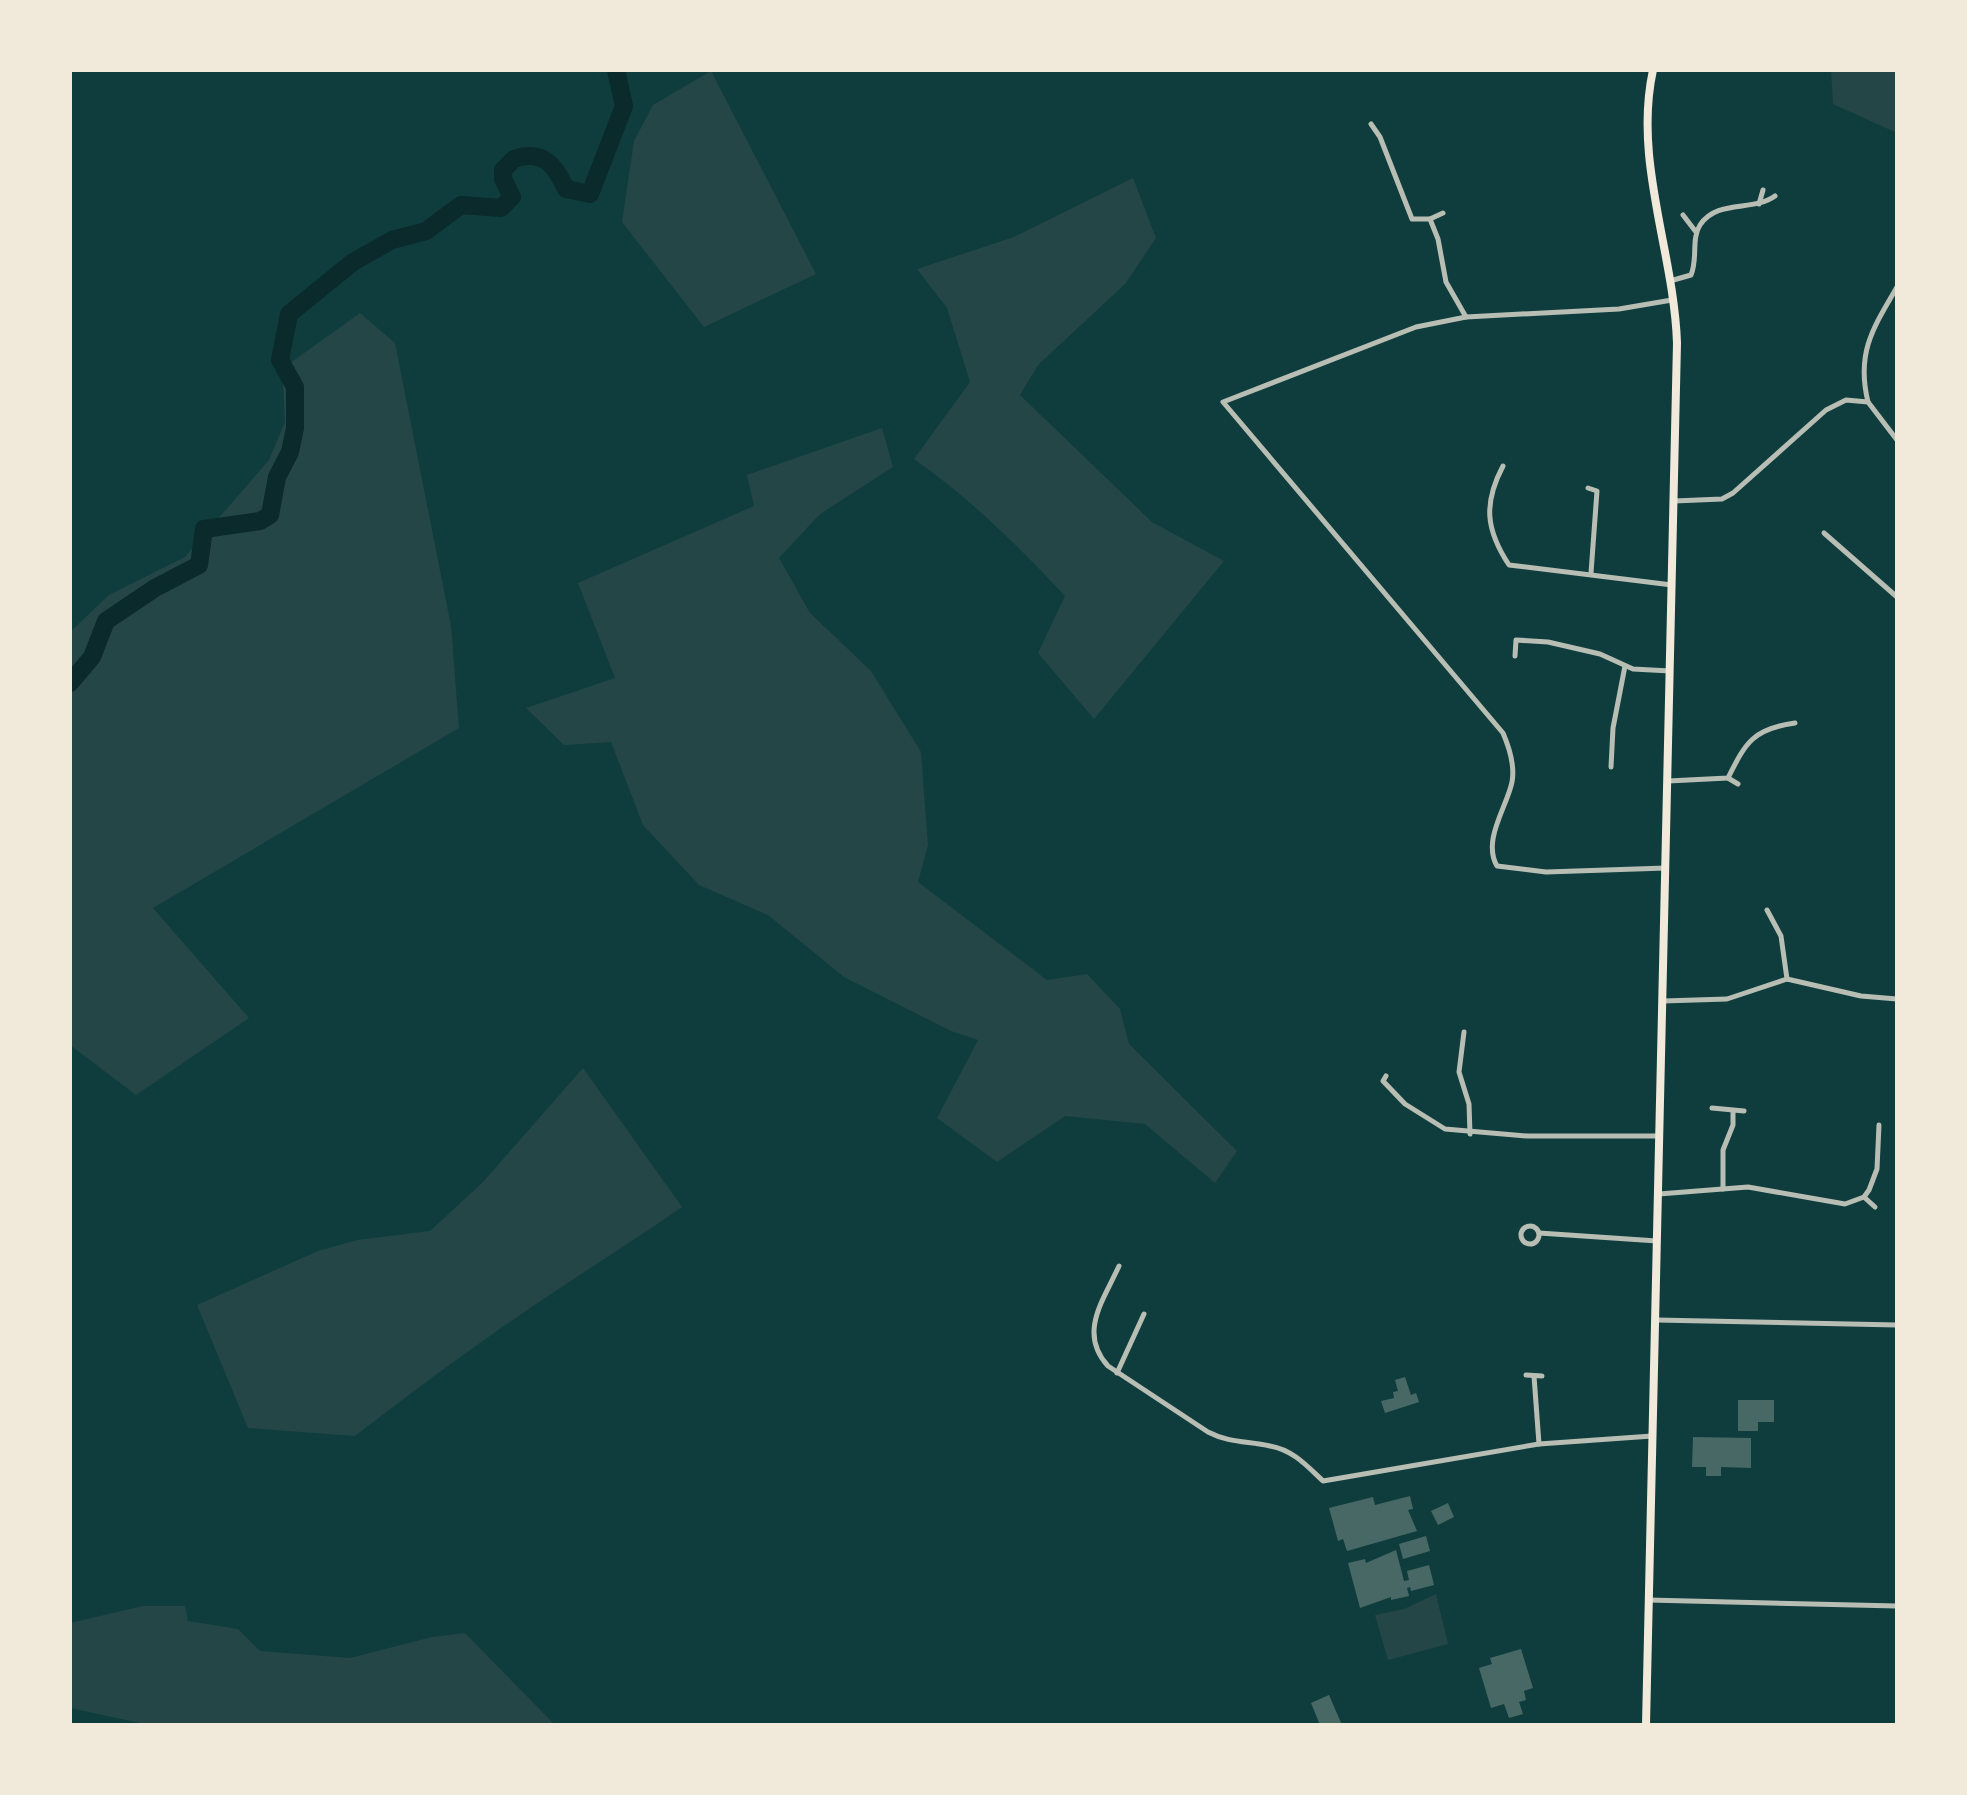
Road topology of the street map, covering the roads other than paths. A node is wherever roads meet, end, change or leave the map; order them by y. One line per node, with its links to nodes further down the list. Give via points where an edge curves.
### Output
1 (1653, 70): 10 (main road, via 1648,145)
2 (1371, 124): 8 (street, via 1412,219)
3 (1763, 190): 5 (street)
4 (1775, 196): 5 (street)
5 (1759, 205): 9 (street, via 1712,214)
6 (1443, 213): 8 (street)
7 (1683, 215): 9 (street)
8 (1430, 219): 13 (street, via 1446,282)
9 (1697, 233): 10 (street, via 1691,275)
10 (1670, 281): 12 (main road)
11 (1897, 287): 14 (street, via 1865,349 1862,378)
12 (1674, 300): 13 (street, via 1604,310); 18 (main road)
13 (1466, 317): 31 (street, via 1416,327 1223,402 1503,733 1512,781 1493,842 1497,866 1546,872)
14 (1868, 402): 15 (street); 18 (street, via 1846,400 1826,410 1722,499)
15 (1897, 440)
16 (1503, 466): 20 (street, via 1494,484 1490,523 1494,543 1509,565)
17 (1588, 488): 20 (street, via 1597,491 1598,506)
18 (1674, 501): 21 (main road)
19 (1824, 533): 22 (street)
20 (1591, 573): 21 (street)
21 (1673, 585): 25 (main road)
22 (1897, 597)
23 (1515, 656): 24 (street, via 1516,640 1548,642 1600,654)
24 (1625, 666): 25 (street); 27 (street)
25 (1671, 671): 29 (main road)
26 (1795, 723): 28 (street, via 1752,737)
27 (1611, 767)
28 (1728, 778): 29 (street); 30 (street)
29 (1668, 781): 31 (main road)
30 (1738, 784)
31 (1667, 868): 35 (main road)
32 (1767, 910): 33 (street, via 1781,936)
33 (1787, 979): 34 (street); 35 (street, via 1727,999)
34 (1897, 999)
35 (1663, 1001): 43 (main road)
36 (1464, 1032): 42 (street, via 1459,1072 1469,1104)
37 (1386, 1076): 42 (street, via 1383,1081 1423,1117)
38 (1712, 1108): 39 (street)
39 (1733, 1111): 40 (street); 44 (street, via 1723,1150)
40 (1744, 1111)
41 (1879, 1125): 46 (street, via 1877,1169)
42 (1470, 1134): 43 (street)
43 (1660, 1136): 45 (main road)
44 (1723, 1189): 45 (street); 46 (street, via 1776,1191 1845,1204)
45 (1659, 1194): 49 (main road)
46 (1864, 1197): 47 (street)
47 (1875, 1207)
48 (1539, 1233): 49 (street)
49 (1658, 1241): 52 (main road)
50 (1119, 1266): 54 (street, via 1092,1325 1097,1354)
51 (1144, 1314): 54 (street)
52 (1656, 1320): 53 (street); 56 (main road)
53 (1897, 1325)
54 (1117, 1373): 57 (street, via 1224,1441 1281,1449 1323,1481)
55 (1526, 1375): 57 (street, via 1538,1376)
56 (1653, 1436): 57 (street); 58 (main road)
57 (1539, 1444)
58 (1648, 1600): 59 (street); 60 (main road)
59 (1897, 1606)
60 (1646, 1725)

